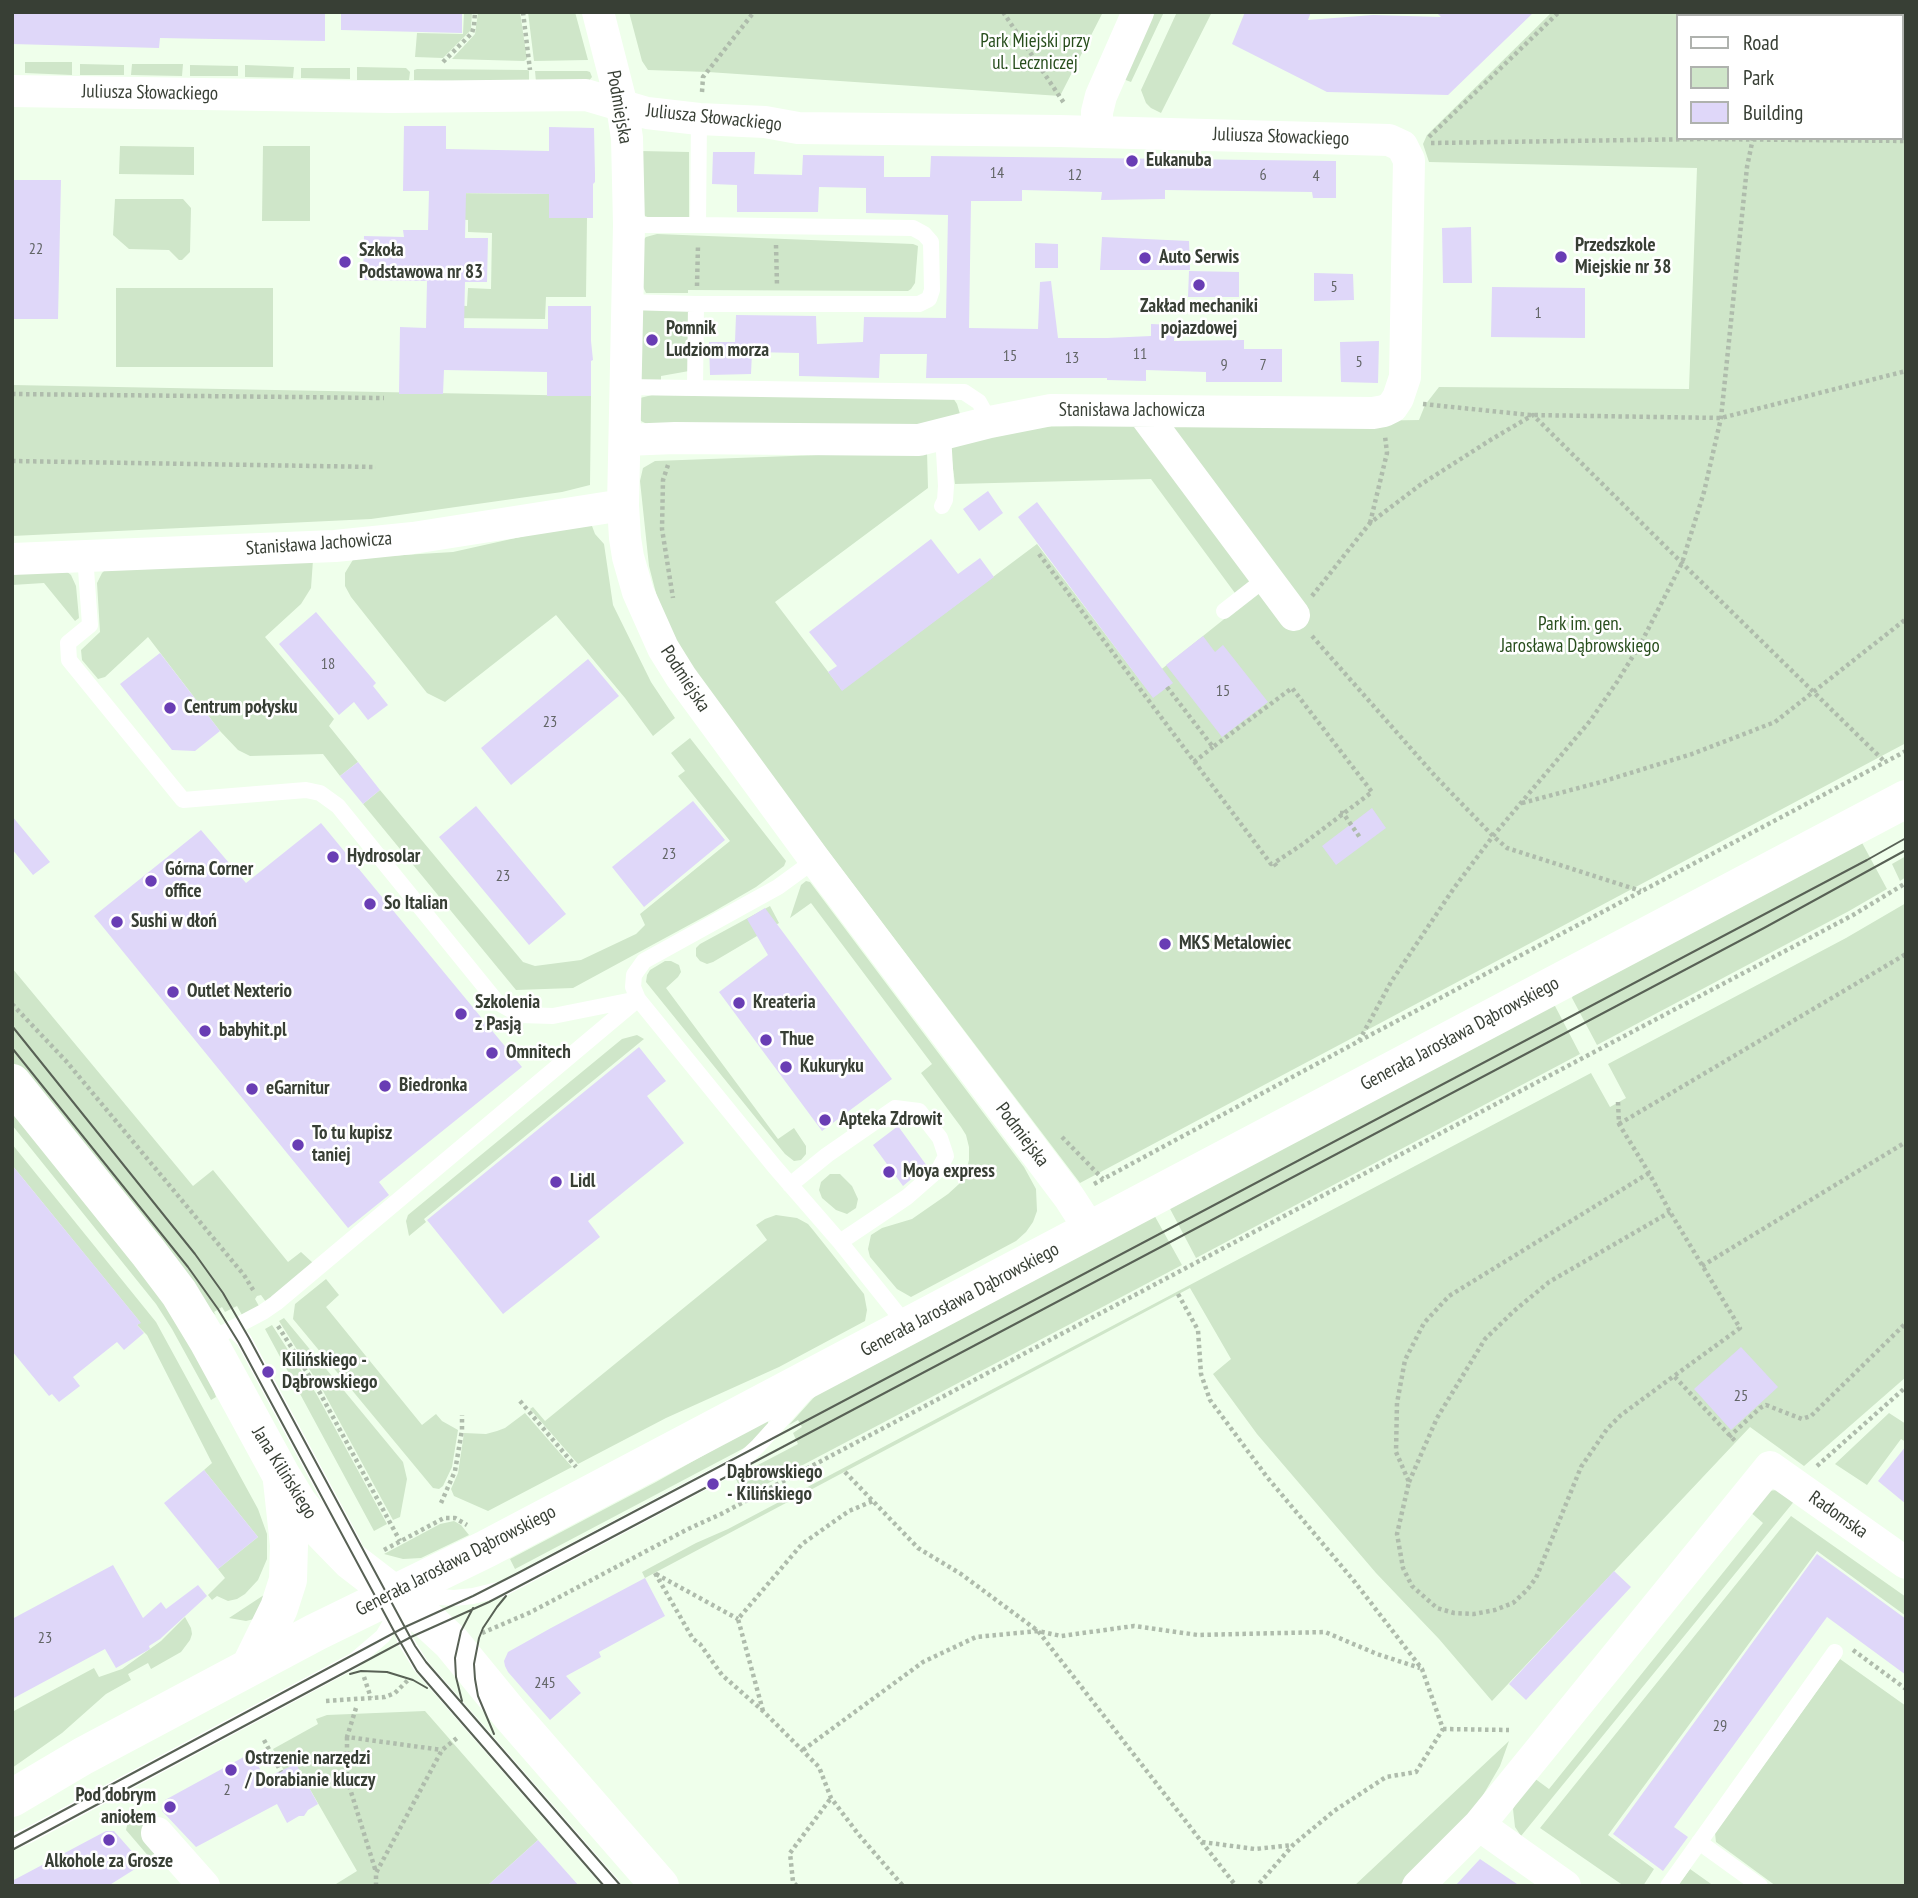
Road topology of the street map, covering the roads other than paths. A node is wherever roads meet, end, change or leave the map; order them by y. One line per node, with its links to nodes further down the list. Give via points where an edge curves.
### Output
1 (598, 12): 4 (street, Podmiejska)
2 (1138, 12): 6 (street)
3 (12, 91): 4 (street, Juliusza Słowackiego, via 586,95)
4 (622, 106): 5 (street, Juliusza Słowackiego); 7 (street, Podmiejska)
5 (699, 119): 6 (street, Juliusza Słowackiego, via 798,128); 8 (lane)
6 (1089, 131): 14 (street, Juliusza Słowackiego, via 1389,139 1402,146 1409,160 1405,377 1398,398)
7 (629, 225): 8 (lane); 9 (street, Podmiejska)
8 (698, 225): 10 (lane, via 913,228 928,238 932,247 932,290 925,302 911,304)
9 (628, 302): 10 (lane); 11 (street, Podmiejska)
10 (696, 304): 12 (lane)
11 (626, 387): 12 (lane); 17 (street, Podmiejska)
12 (695, 388): 15 (lane, via 964,392 979,402)
13 (1142, 411): 14 (street, Stanisława Jachowicza); 15 (street, Stanisława Jachowicza, via 1051,410); 22 (street)
14 (1384, 411)
15 (990, 422): 16 (street, Stanisława Jachowicza)
16 (943, 434): 17 (street, Stanisława Jachowicza, via 919,440); 19 (lane, via 946,485)
17 (625, 440): 18 (street, Podmiejska)
18 (623, 505): 20 (street, Stanisława Jachowicza, via 335,546); 26 (street, Podmiejska, via 631,571 663,648)
19 (942, 506)
20 (85, 555): 21 (street, Stanisława Jachowicza); 27 (lane, via 90,625 68,643 69,660 183,800 306,790 320,793 338,806 497,1002 520,1015 552,1016)
21 (12, 559)
22 (1265, 579): 23 (lane); 24 (street)
23 (1224, 611)
24 (1294, 615)
25 (1906, 799): 30 (street, Generała Jarosława Dąbrowskiego)
26 (815, 860): 27 (lane, via 778,887 644,961 634,975); 30 (street, Podmiejska)
27 (639, 999): 29 (lane); 33 (lane, via 329,1260 266,1310)
28 (12, 1083): 33 (street, Jana Kilińskiego, via 187,1306)
29 (790, 1185): 31 (lane); 31 (lane, via 895,1108 919,1111 940,1138 946,1156 939,1169)
30 (1091, 1231): 32 (street, Generała Jarosława Dąbrowskiego)
31 (840, 1242): 32 (lane)
32 (908, 1327): 34 (street, Generała Jarosława Dąbrowskiego)
33 (219, 1335): 35 (street, Jana Kilińskiego); 37 (lane, via 236,1332 244,1340 363,1561)
34 (824, 1371): 37 (street, Generała Jarosława Dąbrowskiego, via 479,1553); 37 (lane, via 741,1462 502,1588 454,1598)
35 (281, 1475): 37 (street, Jana Kilińskiego, via 331,1542); 39 (street, via 288,1580)
36 (1906, 1563): 41 (street, Radomska, via 1770,1467)
37 (392, 1593): 39 (street, Generała Jarosława Dąbrowskiego); 43 (lane, via 387,1629 355,1660); 46 (lane, via 405,1640 421,1667); 47 (street, Jana Kilińskiego, via 456,1648)
38 (1835, 1652): 44 (lane)
39 (250, 1667): 40 (street, Generała Jarosława Dąbrowskiego)
40 (12, 1798)
41 (1479, 1825): 48 (street); 49 (street)
42 (157, 1833): 45 (street)
43 (12, 1842)
44 (1699, 1842): 50 (lane); 51 (lane)
45 (204, 1886)
46 (613, 1886)
47 (660, 1886)
48 (1418, 1886)
49 (1565, 1886)
50 (1668, 1886)
51 (1760, 1886)

